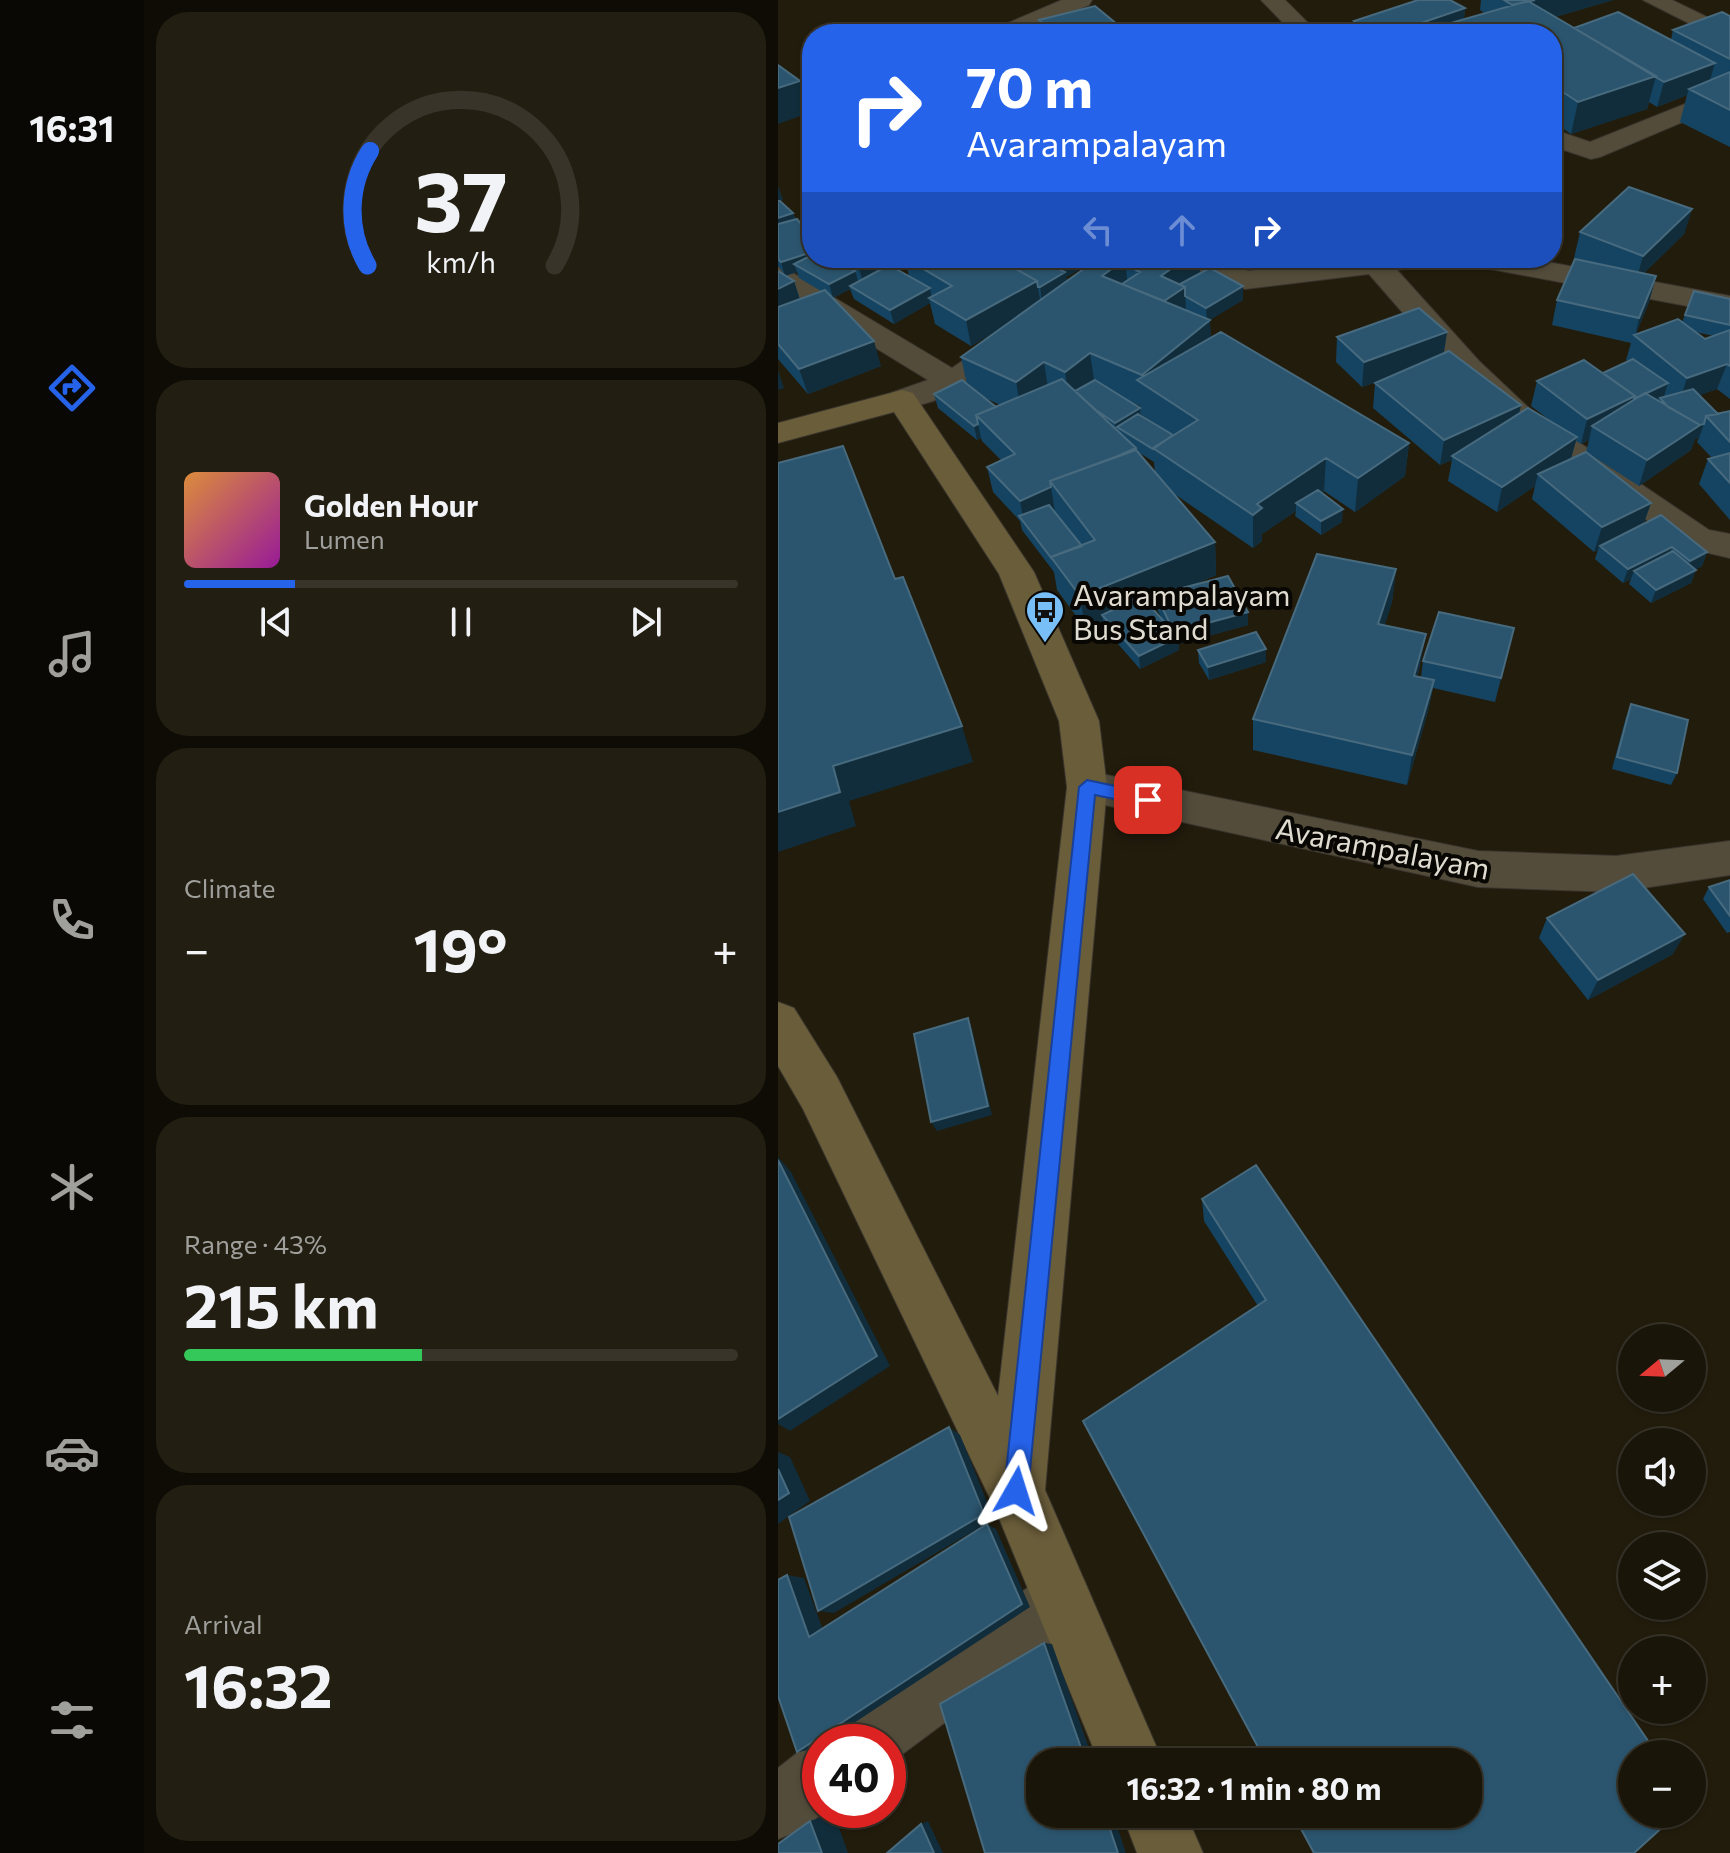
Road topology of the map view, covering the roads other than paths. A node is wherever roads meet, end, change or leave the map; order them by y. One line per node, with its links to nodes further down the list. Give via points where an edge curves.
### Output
1 (1081, 0): 4 (street)
2 (1272, 0): 5 (street)
3 (1654, 0): 6 (street)
4 (1025, 24)
5 (1297, 24)
6 (1730, 37)
7 (778, 88): 9 (street)
8 (1730, 93): 10 (street, via 1591,151)
9 (802, 99)
10 (1562, 141)
11 (1217, 268): 12 (street, via 1245,280)
12 (1343, 268)
13 (1380, 268): 21 (street, via 1468,368 1520,417 1699,540)
14 (1533, 268): 16 (street)
15 (778, 276): 18 (street)
16 (1730, 305)
17 (1041, 320): 18 (street)
18 (953, 382): 19 (street)
19 (902, 400): 20 (street); 22 (street, via 1016,572 1079,721)
20 (778, 433)
21 (1730, 546)
22 (1087, 787): 23 (street, Avarampalayam, via 1478,869 1616,874); 25 (street)
23 (1730, 858)
24 (778, 1023): 25 (street, via 820,1093)
25 (1016, 1491): 26 (street)
26 (1062, 1599): 27 (street); 28 (street)
27 (892, 1724)
28 (1125, 1748)
29 (802, 1789): 30 (street)
30 (778, 1807)
31 (1160, 1828): 32 (street)
32 (1170, 1853)

